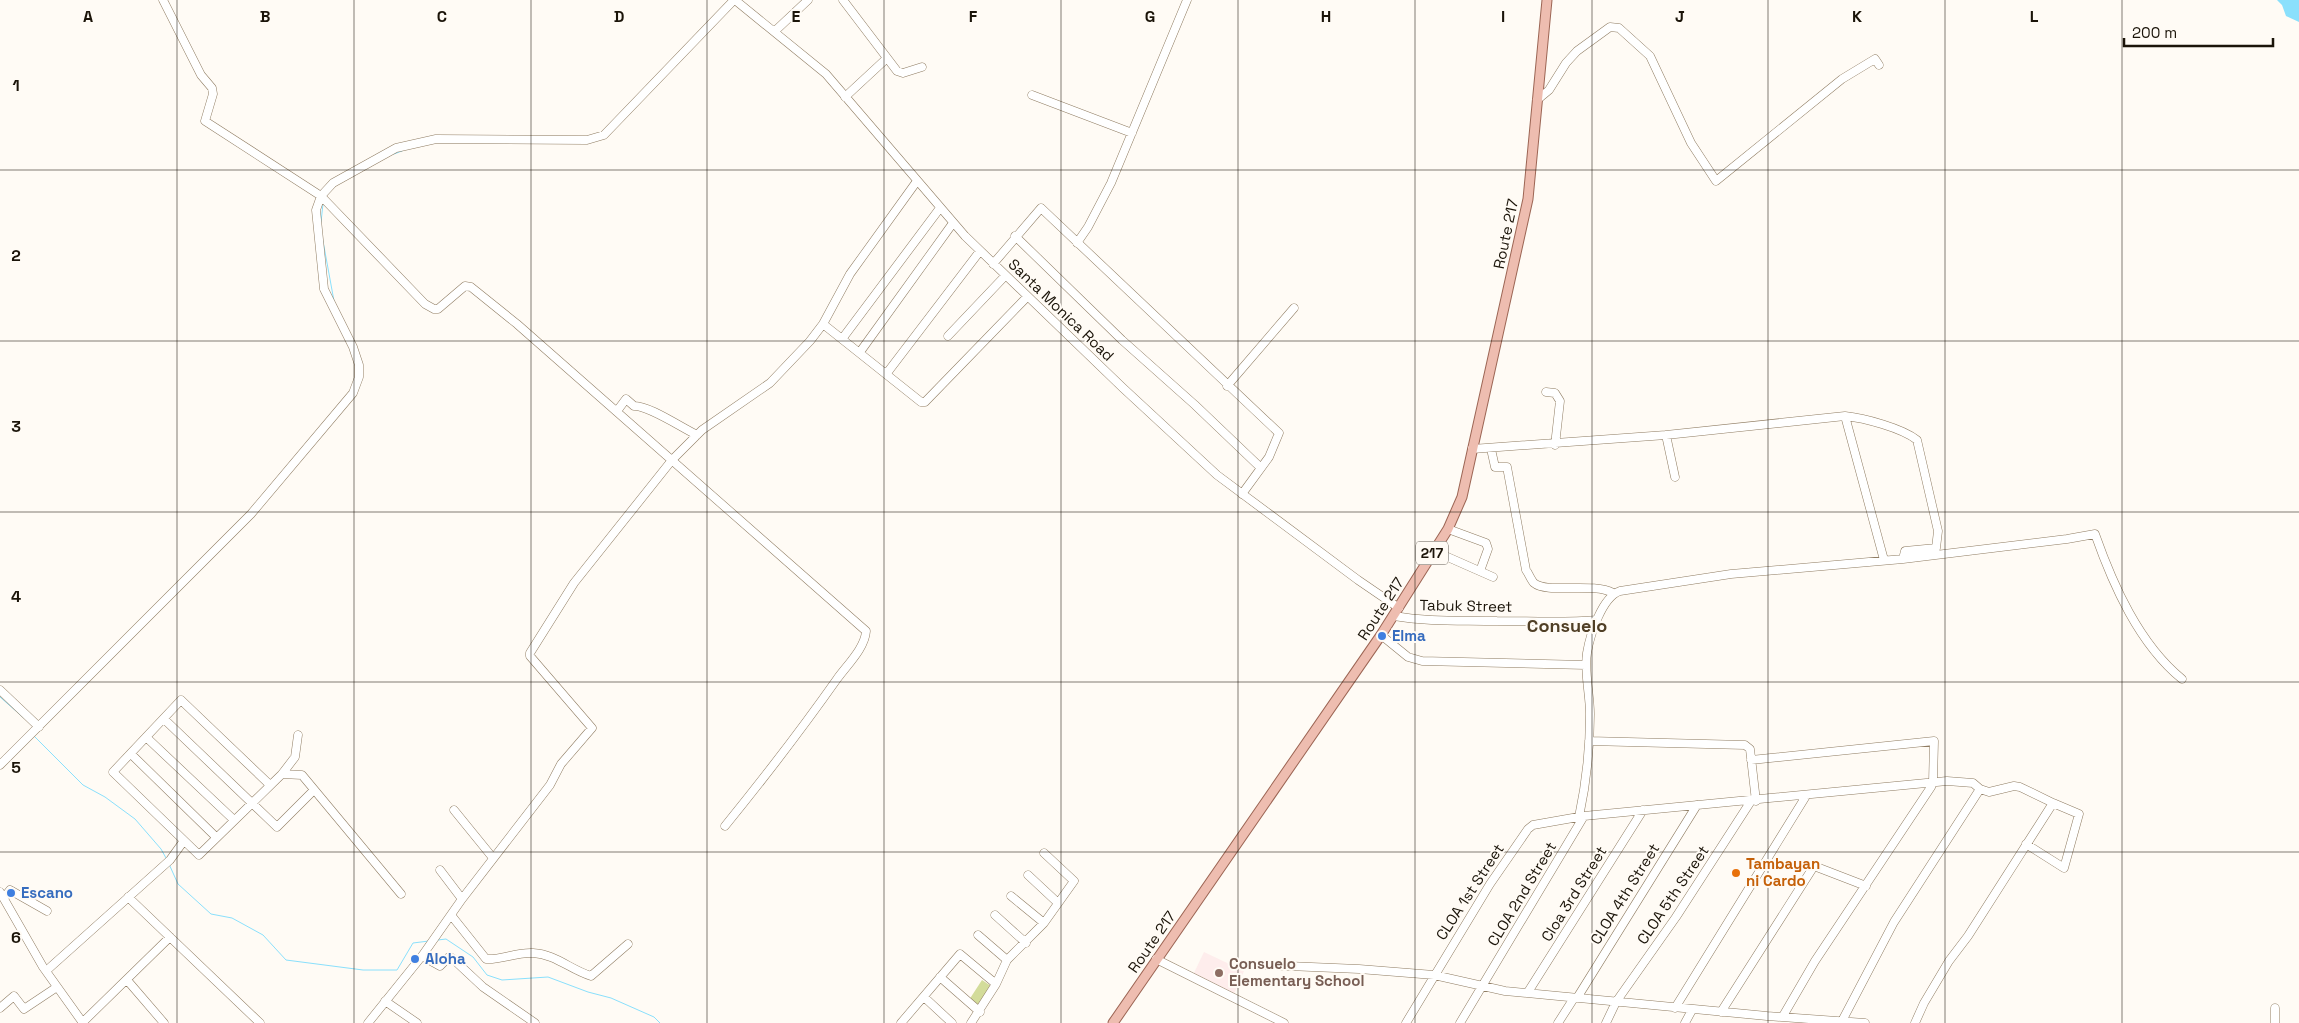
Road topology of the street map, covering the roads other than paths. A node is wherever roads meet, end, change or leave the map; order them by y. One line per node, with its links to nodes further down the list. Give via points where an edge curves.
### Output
1 (163, 0): 16 (street, via 201,75 212,88 205,121)
2 (734, 0): 7 (street, Santa Monica Road); 16 (street, via 604,135 587,140 436,139 396,148 333,183)
3 (808, 0): 7 (street)
4 (844, 0): 8 (street)
5 (1187, 0): 14 (street)
6 (1547, 0): 13 (main road, Route 217 / 217)
7 (775, 31): 12 (street, Santa Monica Road, via 826,74)
8 (886, 59): 10 (street, via 900,73); 12 (street)
9 (1879, 65): 13 (street, via 1875,60 1847,75 1716,181 1691,143 1650,56 1619,28 1610,27 1577,52 1549,90)
10 (922, 67)
11 (1032, 95): 14 (street)
12 (845, 97): 15 (street, Santa Monica Road)
13 (1537, 100): 38 (main road, Route 217 / 217, via 1528,199)
14 (1132, 133): 20 (street, via 1111,183)
15 (917, 181): 17 (street, Santa Monica Road); 26 (street, via 850,274)
16 (321, 196): 33 (street, via 425,304 438,309 465,286 471,287); 58 (street, via 316,210 324,289 359,365 359,377 352,393 251,514)
17 (940, 208): 18 (street, Santa Monica Road); 28 (street)
18 (953, 223): 21 (street, Santa Monica Road); 29 (street)
19 (1015, 236): 20 (street, via 1040,208); 22 (street); 41 (street)
20 (1077, 243): 31 (street)
21 (980, 251): 22 (street, Santa Monica Road); 30 (street)
22 (992, 264): 23 (street, Santa Monica Road)
23 (1005, 276): 24 (street, Santa Monica Road); 27 (street)
24 (1027, 297): 30 (street, via 928,401 921,402); 43 (street, Santa Monica Road)
25 (1294, 308): 31 (street)
26 (823, 324): 28 (street); 35 (street, via 770,383)
27 (948, 336)
28 (842, 339): 29 (street)
29 (860, 352): 30 (street)
30 (887, 373)
31 (1227, 386): 41 (street, via 1279,433)
32 (1546, 392): 37 (street, via 1555,393 1560,400)
33 (616, 411): 35 (street, via 626,398 634,406 640,405 660,414); 40 (street)
34 (1845, 416): 36 (street); 46 (street, via 1858,417 1917,440 1938,543 1936,548 1906,552); 47 (street)
35 (697, 435): 40 (street)
36 (1666, 436): 37 (street); 42 (street)
37 (1555, 444): 39 (street)
38 (1472, 449): 39 (street); 44 (main road, Route 217 / 217, via 1462,497)
39 (1491, 449): 50 (street, via 1495,467 1507,467 1526,570 1532,582 1548,587 1603,588)
40 (672, 460): 79 (street, via 866,631 862,644 831,688); 84 (street, via 574,583 530,653 592,728 561,764 550,785)
41 (1261, 468): 43 (street)
42 (1675, 477)
43 (1242, 494): 51 (street, Santa Monica Road)
44 (1448, 529): 45 (main road, Route 217 / 217); 48 (street, via 1486,543 1488,549)
45 (1434, 550): 48 (street); 51 (main road, Route 217 / 217)
46 (1903, 559): 47 (street); 55 (street, via 2095,534 2123,603 2152,646)
47 (1884, 560): 50 (street, via 1730,574)
48 (1480, 571): 49 (street)
49 (1493, 577)
50 (1613, 593): 52 (street)
51 (1396, 612): 52 (street, Tabuk Street, via 1414,619); 53 (main road, Route 217 / 217)
52 (1597, 620): 54 (street, via 1588,646)
53 (1381, 635): 54 (street, via 1408,657 1422,661); 105 (main road, Route 217 / 217)
54 (1586, 665): 61 (street)
55 (2182, 679)
56 (0, 690): 58 (street)
57 (164, 719): 60 (street); 67 (street, via 181,700); 72 (street)
58 (39, 727): 64 (street)
59 (298, 735): 65 (street, via 295,757)
60 (146, 737): 62 (street); 78 (street)
61 (1589, 741): 63 (street, via 1745,745 1750,750); 77 (street)
62 (131, 754): 80 (street); 81 (street, via 113,772)
63 (1751, 760): 66 (street, via 1934,740); 71 (street)
64 (0, 765)
65 (282, 774): 67 (street); 69 (street, via 302,775)
66 (1933, 782): 68 (street, via 1973,783); 70 (street); 89 (street)
67 (270, 784): 72 (street)
68 (1980, 789): 73 (street, via 1989,792 2020,787); 128 (street, via 1894,922)
69 (314, 790): 72 (street, via 278,827); 90 (street)
70 (1806, 796): 71 (street); 121 (street)
71 (1753, 801): 74 (street); 119 (street, CLOA 5th Street)
72 (252, 802): 78 (street)
73 (2053, 803): 82 (street); 85 (street, via 2078,814)
74 (1697, 805): 76 (street); 117 (street, CLOA 4th Street)
75 (454, 810): 84 (street)
76 (1643, 810): 77 (street); 115 (street, Cloa 3rd Street)
77 (1582, 816): 109 (street, CLOA 1st Street, via 1533,825 1528,829); 113 (street, CLOA 2nd Street)
78 (234, 820): 80 (street)
79 (725, 826)
80 (216, 837): 81 (street, via 199,855)
81 (186, 844): 93 (street)
82 (2026, 844): 85 (street); 147 (street, via 1949,961)
83 (1044, 853): 95 (street, via 1074,881)
84 (493, 858): 94 (street)
85 (2064, 868): 87 (street)
86 (440, 870): 94 (street)
87 (2072, 873)
88 (1028, 875): 95 (street)
89 (1866, 886): 125 (street, via 1814,866); 127 (street)
90 (400, 894)
91 (2, 895): 96 (street, via 10,890); 108 (street)
92 (1012, 896): 99 (street)
93 (128, 897): 101 (street); 108 (street)
94 (462, 899): 98 (street)
95 (1058, 903): 99 (street)
96 (47, 911)
97 (995, 915): 102 (street)
98 (451, 916): 103 (street, via 486,959 518,953 547,955 591,976); 104 (street)
99 (1044, 923): 102 (street)
100 (978, 935): 106 (street)
101 (170, 937): 111 (street); 131 (street)
102 (1026, 943): 106 (street)
103 (628, 944)
104 (422, 956): 118 (street); 134 (street, via 440,966 452,958 483,987)
105 (1156, 959): 139 (main road, Route 217 / 217); 140 (street)
106 (1007, 960): 112 (street)
107 (1266, 965): 109 (street)
108 (46, 971): 114 (street)
109 (1434, 976): 113 (street); 141 (street, CLOA 1st Street)
110 (940, 977): 112 (street, via 960,954); 116 (street); 124 (street)
111 (126, 980): 129 (street); 130 (street)
112 (996, 984): 124 (street)
113 (1483, 986): 115 (street); 142 (street, CLOA 2nd Street)
114 (57, 987): 120 (street, via 24,1009 14,996); 129 (street)
115 (1528, 992): 117 (street)
116 (924, 997): 126 (street); 137 (street)
117 (1575, 998): 119 (street); 143 (street, CLOA 4th Street)
118 (385, 1001): 132 (street); 133 (street)
119 (1616, 1002): 121 (street); 144 (street, CLOA 5th Street)
120 (0, 1008)
121 (1675, 1008): 123 (street)
122 (2275, 1008): 148 (street)
123 (1692, 1010): 125 (street); 145 (street)
124 (980, 1012): 138 (street)
125 (1721, 1012): 127 (street)
126 (908, 1016): 135 (street); 136 (street)
127 (1783, 1016): 128 (street)
128 (1842, 1022): 146 (street)
129 (83, 1023)
130 (164, 1023)
131 (260, 1023)
132 (368, 1023)
133 (417, 1023)
134 (535, 1023)
135 (901, 1023)
136 (914, 1023)
137 (952, 1023)
138 (971, 1023)
139 (1113, 1023)
140 (1284, 1023)
141 (1406, 1023)
142 (1460, 1023)
143 (1558, 1023)
144 (1606, 1023)
145 (1686, 1023)
146 (1865, 1023)
147 (1915, 1023)
148 (2275, 1023)

